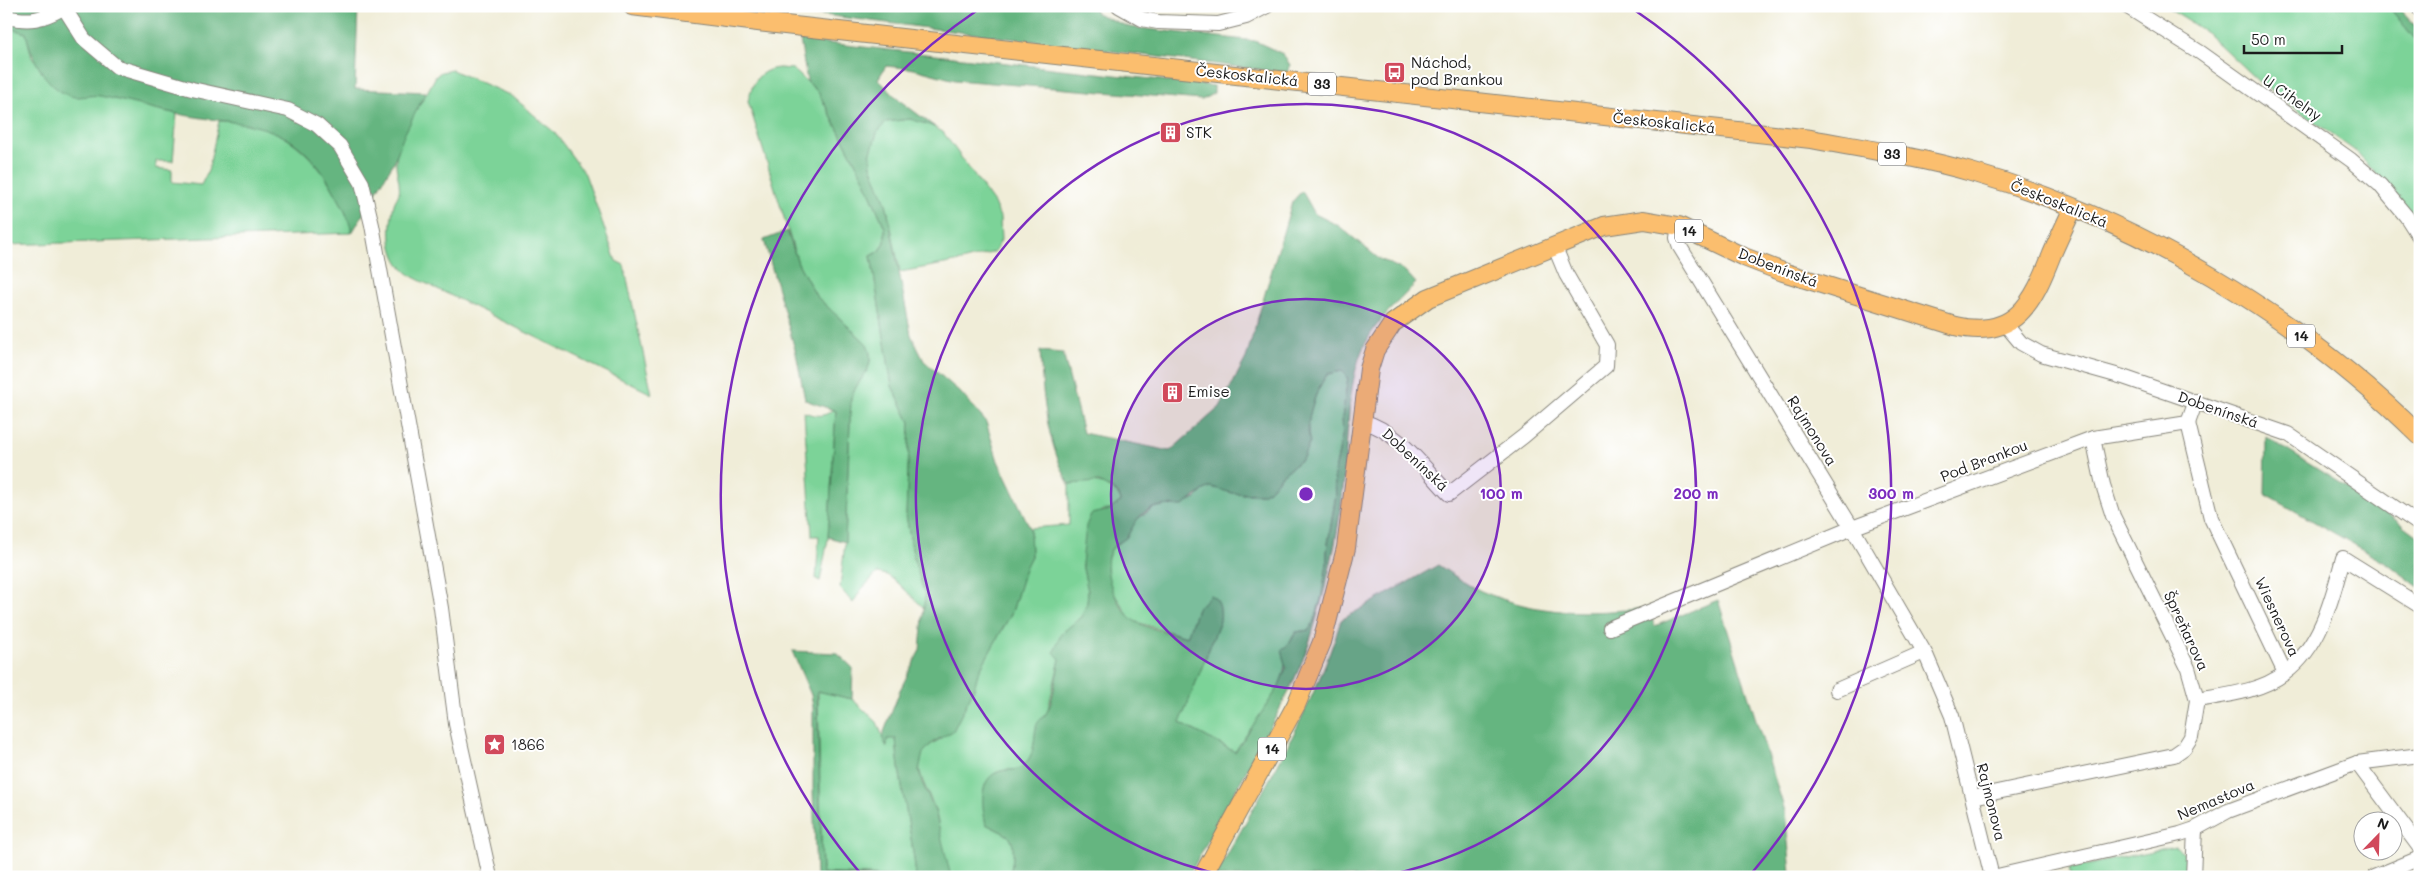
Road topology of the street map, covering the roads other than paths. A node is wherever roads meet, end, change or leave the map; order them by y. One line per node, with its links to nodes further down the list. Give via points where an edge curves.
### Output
1 (632, 6): 7 (main road, Českoskalická / 33, via 1811,139 1972,172)
2 (1119, 6): 3 (street, via 1142,19 1158,22 1218,24 1246,17)
3 (1267, 6)
4 (2126, 6): 9 (street, U Cihelny, via 2201,53 2351,160 2380,185)
5 (63, 7): 6 (street, via 43,19); 31 (street, via 84,39 117,68 192,89 288,110 317,125 340,146 362,183 440,608 456,724)
6 (6, 17)
7 (2073, 208): 11 (main road, Dobenínská / 14, via 2034,295 2024,310); 15 (main road, Českoskalická / 14, via 2205,273 2268,313 2345,368)
8 (1679, 226): 10 (main road, Dobenínská / 14, via 1654,220 1628,221 1604,226); 11 (main road, Dobenínská / 14, via 1783,272 1955,326 1982,330); 18 (street, Rajmonova, via 1677,238 1680,247)
9 (2420, 238)
10 (1554, 245): 13 (main road, Dobenínská / 14, via 1428,298 1404,313 1375,350); 13 (street, Dobenínská, via 1566,274 1607,345 1606,366 1449,494 1389,433)
11 (2005, 324): 12 (street, Dobenínská, via 2020,343 2041,354)
12 (2196, 401): 14 (street); 17 (street, Dobenínská, via 2288,434)
13 (1360, 421): 32 (main road, 14, via 1355,491 1346,548 1322,642 1296,705)
14 (2188, 423): 16 (street, Pod Brankou); 22 (street, Wiesnerova, via 2211,518)
15 (2420, 436)
16 (2093, 438): 18 (street, Pod Brankou); 24 (street, Špreňarova, via 2113,516 2188,668)
17 (2420, 525)
18 (1852, 528): 20 (street, Pod Brankou); 21 (street, Rajmonova)
19 (2420, 606): 22 (street, Wiesnerova, via 2343,558 2330,608 2309,647)
20 (1610, 628)
21 (1924, 652): 23 (street); 27 (street, Rajmonova, via 1952,716)
22 (2285, 673): 24 (street, via 2240,693)
23 (1837, 690)
24 (2197, 700): 27 (street, Špreňarova, via 2190,737 2174,756)
25 (2420, 755): 26 (street, Nemastova)
26 (2357, 763): 28 (street, Nemastova, via 2228,811); 29 (street)
27 (1973, 797): 33 (street, Rajmonova)
28 (2195, 829): 33 (street, Nemastova); 34 (street)
29 (2420, 848)
30 (2420, 858): 35 (street)
31 (490, 877)
32 (1202, 877)
33 (1992, 877)
34 (2194, 877)
35 (2374, 877)

